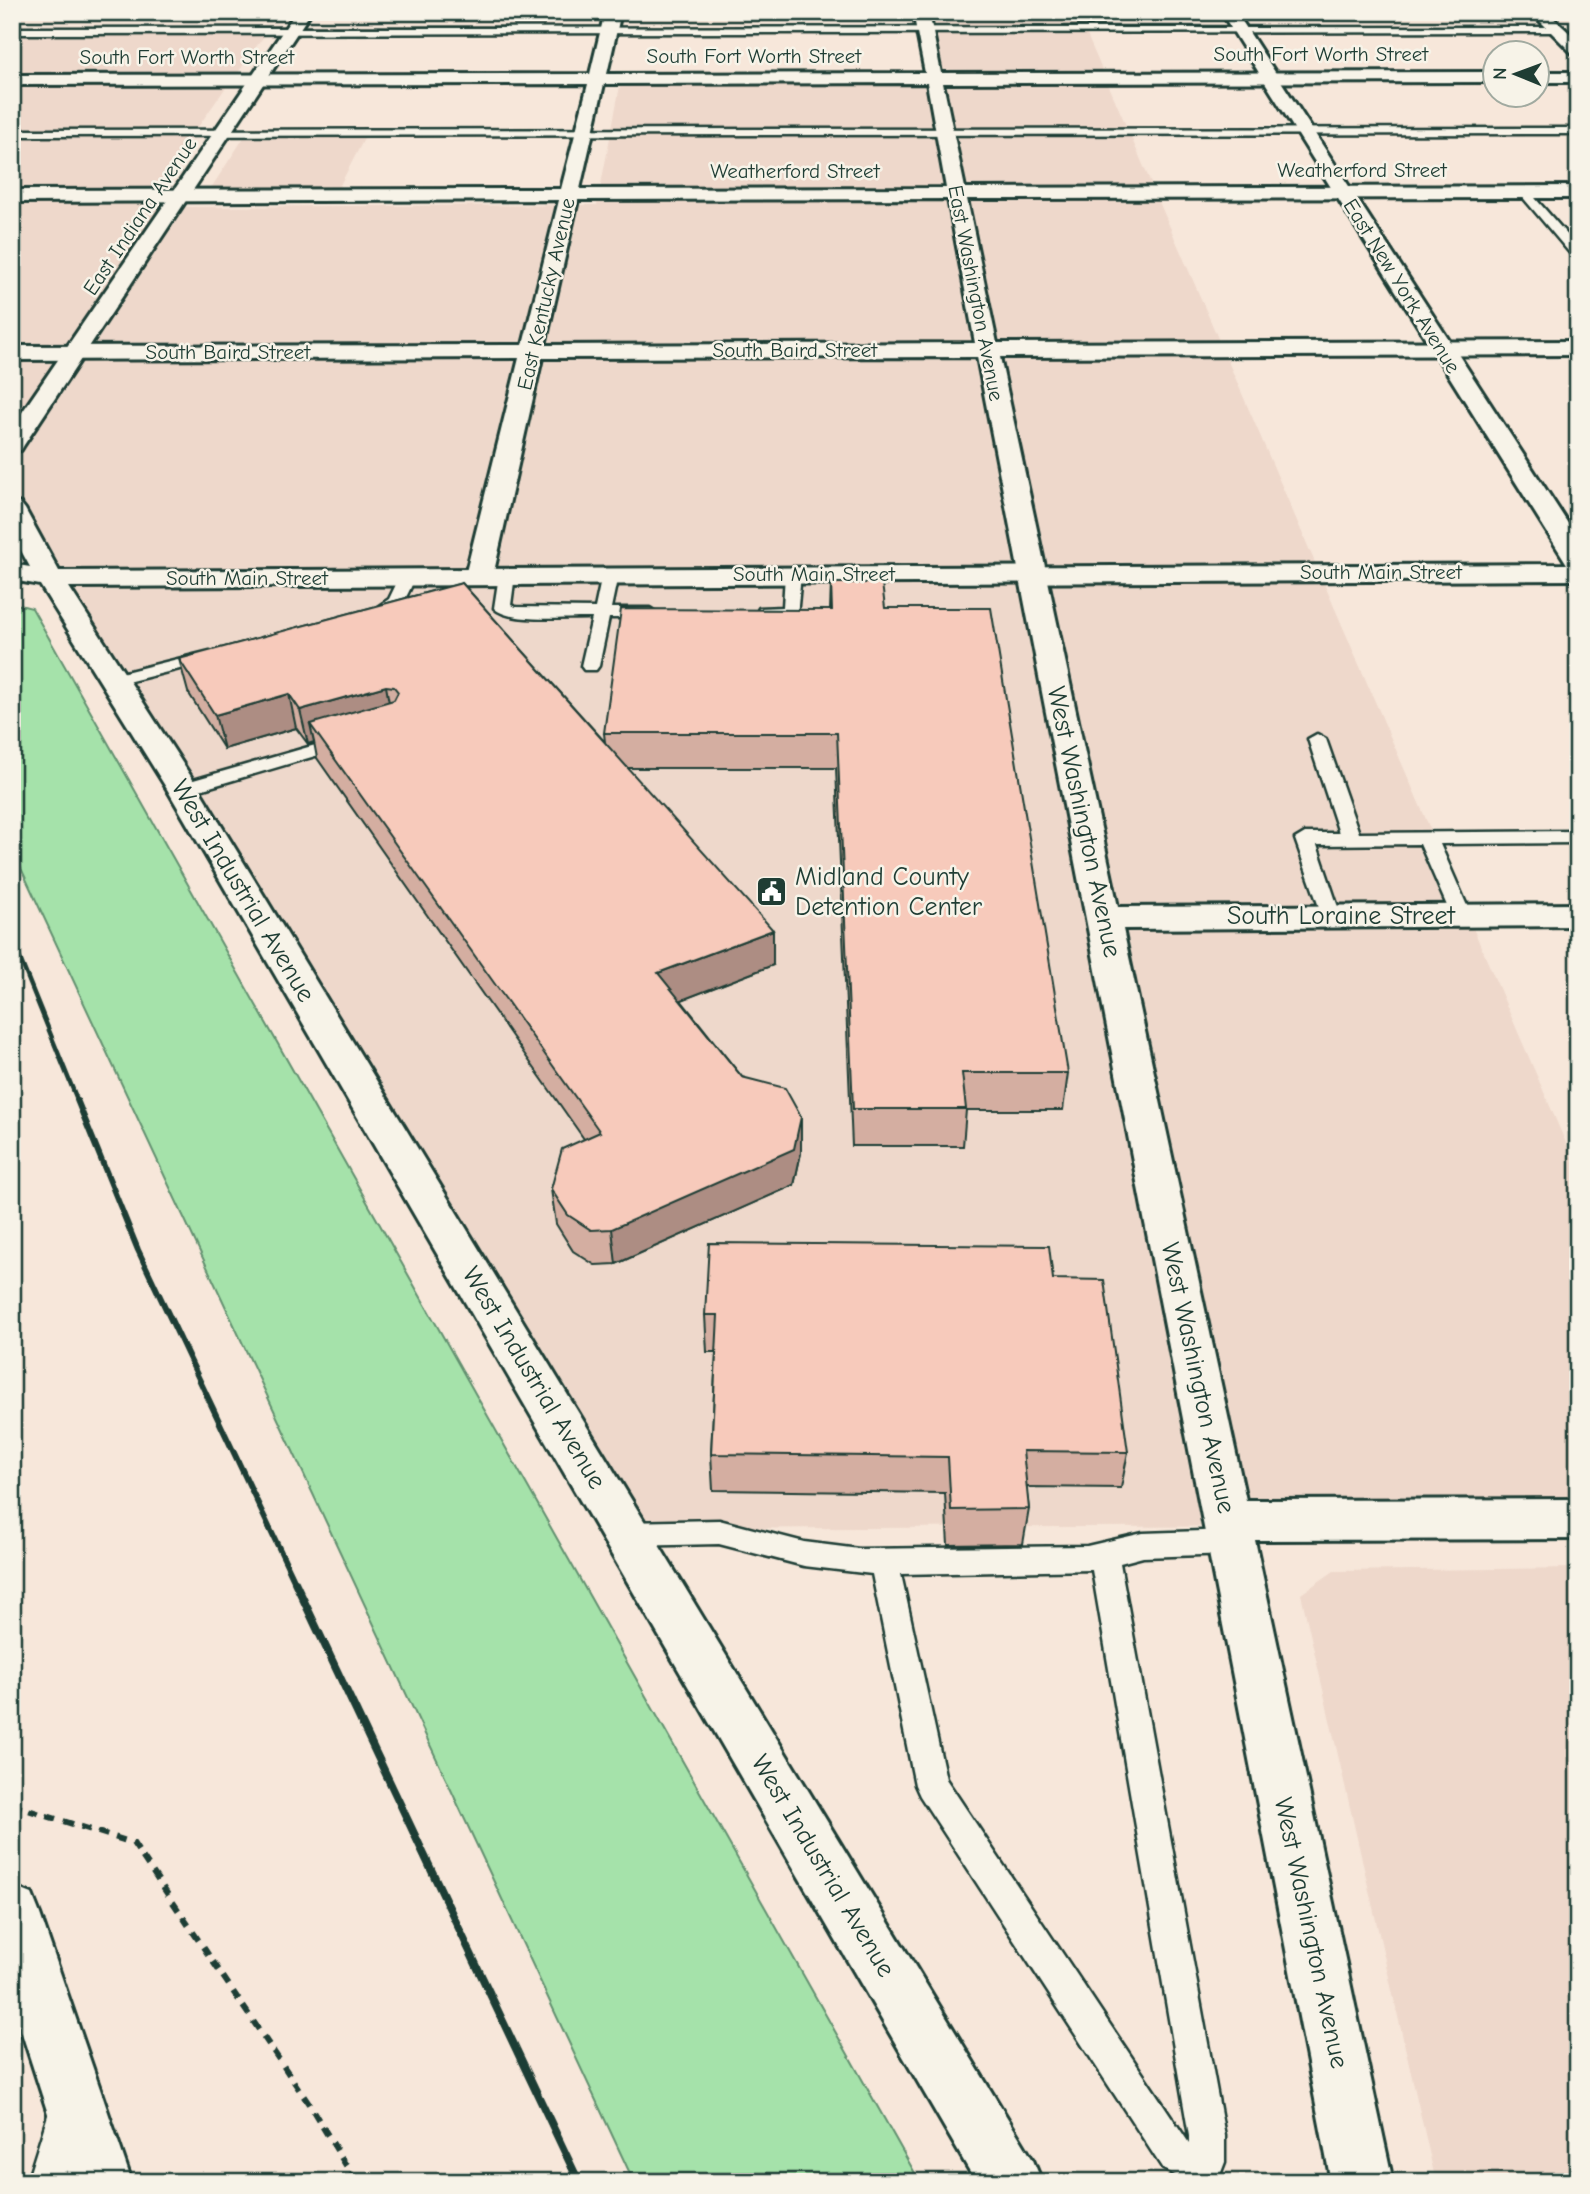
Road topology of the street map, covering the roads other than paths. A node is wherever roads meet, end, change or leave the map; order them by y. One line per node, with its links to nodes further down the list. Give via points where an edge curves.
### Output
1 (304, 12): 7 (street, East Indiana Avenue)
2 (1538, 12): 6 (street)
3 (923, 20): 4 (lane); 5 (lane); 14 (street, East Washington Avenue)
4 (1232, 20): 6 (lane); 11 (street, East New York Avenue)
5 (611, 21): 7 (lane); 16 (street, East Kentucky Avenue)
6 (1555, 29): 9 (street)
7 (292, 30): 8 (lane); 15 (street, East Indiana Avenue)
8 (12, 31)
9 (1578, 50)
10 (1578, 76): 13 (street)
11 (1269, 77): 12 (street, South Fort Worth Street); 14 (street, South Fort Worth Street); 23 (street, East New York Avenue)
12 (1482, 77)
13 (1552, 77)
14 (934, 78): 16 (street, South Fort Worth Street); 20 (street, East Washington Avenue)
15 (259, 79): 16 (street, South Fort Worth Street); 17 (street, South Fort Worth Street); 19 (street, East Indiana Avenue)
16 (598, 79): 22 (street, East Kentucky Avenue)
17 (12, 80)
18 (1578, 131): 23 (lane)
19 (223, 132): 21 (lane); 22 (lane); 28 (street, East Indiana Avenue)
20 (945, 132): 22 (lane); 23 (lane); 27 (street, East Washington Avenue)
21 (12, 133)
22 (584, 133): 29 (street, East Kentucky Avenue)
23 (1305, 133): 24 (street, East New York Avenue)
24 (1343, 192): 25 (street, Weatherford Street); 27 (street, Weatherford Street); 32 (street, East New York Avenue)
25 (1524, 192): 26 (street, Weatherford Street); 31 (lane)
26 (1578, 192)
27 (956, 193): 29 (street, Weatherford Street); 34 (street, East Washington Avenue)
28 (182, 194): 29 (street, Weatherford Street); 30 (street, Weatherford Street); 36 (street, East Indiana Avenue)
29 (570, 194): 35 (street, East Kentucky Avenue)
30 (12, 196)
31 (1578, 255)
32 (1441, 348): 33 (street, South Baird Street); 34 (street, South Baird Street); 40 (street, East New York Avenue)
33 (1578, 348)
34 (987, 349): 35 (street, South Baird Street); 43 (street, East Washington Avenue)
35 (534, 351): 36 (street, South Baird Street); 46 (street, East Kentucky Avenue)
36 (76, 352): 37 (street, South Baird Street); 38 (street, East Indiana Avenue)
37 (12, 353)
38 (12, 445)
39 (12, 509): 48 (street, West Industrial Avenue)
40 (1578, 560)
41 (1578, 572): 43 (street, South Main Street)
42 (793, 574): 43 (street, South Main Street); 45 (street, South Main Street); 50 (lane, via 791,612)
43 (1034, 574): 65 (street, West Washington Avenue)
44 (508, 575): 45 (street, South Main Street); 46 (street, South Main Street); 51 (lane, via 502,608)
45 (610, 575): 51 (lane)
46 (479, 576): 47 (street, South Main Street)
47 (407, 577): 48 (street, South Main Street); 52 (lane, via 398,602 385,612)
48 (25, 579): 55 (street, West Industrial Avenue)
49 (670, 612): 51 (lane)
50 (750, 612)
51 (603, 613): 54 (lane)
52 (358, 619)
53 (223, 653): 55 (lane)
54 (590, 666)
55 (115, 680): 58 (street, West Industrial Avenue)
56 (367, 735): 58 (lane)
57 (1317, 739): 60 (lane)
58 (183, 789): 68 (street, West Industrial Avenue)
59 (1578, 837): 61 (lane)
60 (1351, 839): 61 (lane); 64 (lane, via 1305,839)
61 (1428, 839): 62 (lane)
62 (1461, 915): 63 (street, South Loraine Street); 64 (street, South Loraine Street)
63 (1578, 915)
64 (1331, 916): 65 (street, South Loraine Street)
65 (1104, 918): 67 (street, West Washington Avenue)
66 (1578, 1519): 67 (street)
67 (1229, 1531): 69 (lane); 76 (street, West Washington Avenue)
68 (627, 1534): 70 (lane, via 719,1532 804,1554); 75 (street, West Industrial Avenue)
69 (1104, 1555): 70 (lane, via 1087,1559); 70 (lane, via 1206,2136 1208,2162 1194,2165 1176,2156 1152,2123 931,1785)
70 (884, 1561)
71 (12, 1914): 72 (street)
72 (72, 2096): 73 (lane); 74 (street)
73 (45, 2182)
74 (101, 2182)
75 (1011, 2182)
76 (1362, 2182)

